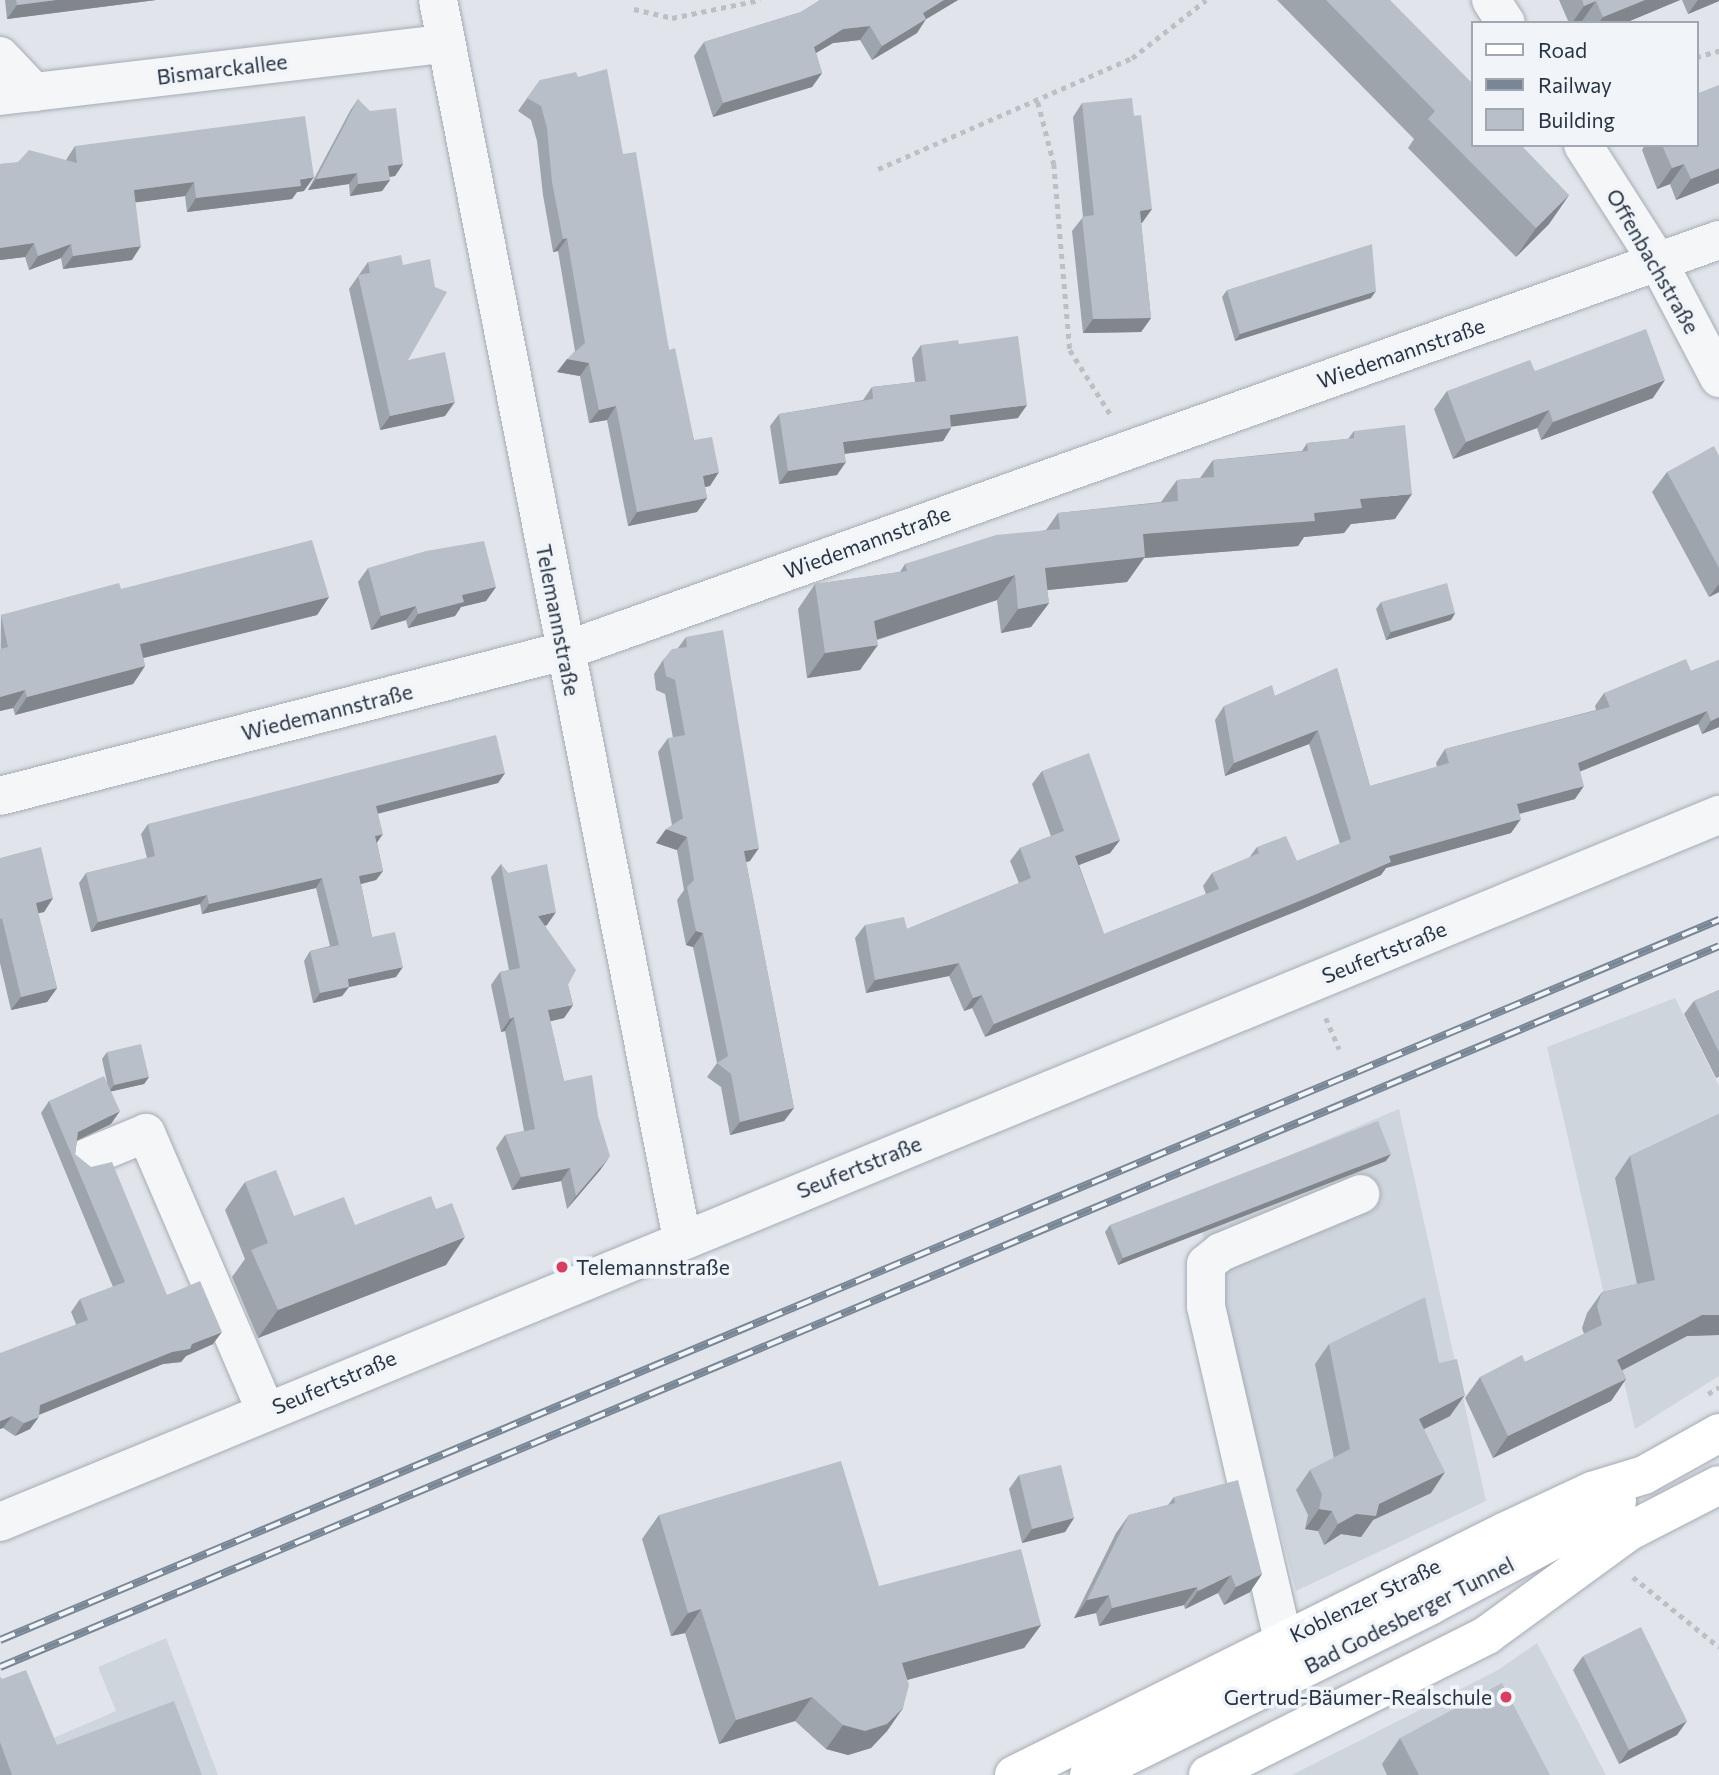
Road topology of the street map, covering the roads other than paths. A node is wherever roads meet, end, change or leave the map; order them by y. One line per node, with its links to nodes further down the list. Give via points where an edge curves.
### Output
1 (438, 0): 4 (street, Telemannstraße)
2 (1491, 0): 3 (street)
3 (1505, 21)
4 (445, 44): 6 (street, Bismarckallee); 11 (street, Telemannstraße)
5 (0, 55): 6 (street)
6 (17, 94)
7 (1584, 147): 9 (street, Offenbachstraße)
8 (1719, 240): 9 (street, Wiedemannstraße)
9 (1658, 264): 10 (street, Offenbachstraße); 11 (street, Wiedemannstraße, via 1130,446)
10 (1719, 378)
11 (564, 651): 12 (street, Wiedemannstraße); 16 (street, Telemannstraße)
12 (0, 796)
13 (1719, 815): 16 (street, Seufertstraße)
14 (86, 1158): 17 (street, via 146,1133)
15 (1360, 1194): 23 (street, via 1221,1252 1206,1264 1206,1306)
16 (682, 1239): 17 (street, Seufertstraße)
17 (266, 1411): 21 (street, Seufertstraße)
18 (1719, 1433): 19 (main road, Koblenzer Straße)
19 (1644, 1475): 23 (main road, Koblenzer Straße, via 1592,1491); 25 (main road, Bad Godesberger Tunnel, via 1605,1513)
20 (1719, 1485): 22 (main road)
21 (0, 1522)
22 (1628, 1532): 26 (main road, Bad Godesberger Tunnel); 27 (main road, via 1487,1635)
23 (1283, 1640): 24 (main road, Koblenzer Straße)
24 (1014, 1775)
25 (1089, 1775)
26 (1142, 1775)
27 (1208, 1775)

